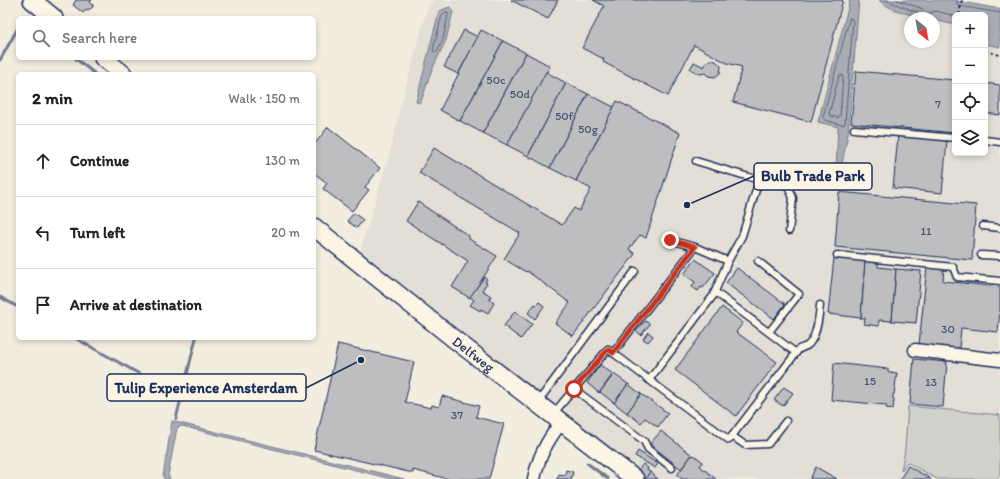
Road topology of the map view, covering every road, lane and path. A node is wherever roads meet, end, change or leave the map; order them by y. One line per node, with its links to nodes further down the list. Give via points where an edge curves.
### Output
1 (32, 0): 4 (main road)
2 (962, 0): 3 (path)
3 (960, 12)
4 (52, 16)
5 (988, 52): 6 (path)
6 (1000, 55)
7 (106, 60): 8 (main road)
8 (120, 72)
9 (854, 129): 10 (lane)
10 (952, 138)
11 (988, 140): 12 (lane)
12 (1000, 142)
13 (696, 161): 14 (lane)
14 (759, 180): 18 (lane, via 770,180 788,186 793,198); 24 (lane, via 742,236)
15 (983, 226): 16 (lane)
16 (1000, 228)
17 (316, 229): 37 (main road, Delfweg)
18 (790, 231)
19 (670, 240): 20 (lane)
20 (695, 247): 24 (lane); 32 (lane)
21 (981, 254): 23 (lane)
22 (837, 255): 27 (lane, via 953,267 957,277)
23 (1000, 256)
24 (728, 261): 28 (lane)
25 (758, 261): 30 (lane, via 799,294)
26 (635, 271): 37 (lane)
27 (1000, 281)
28 (715, 292): 30 (lane); 35 (lane)
29 (820, 306): 33 (lane, via 814,335 808,345)
30 (769, 332): 33 (lane)
31 (915, 350): 34 (street)
32 (613, 353): 35 (lane); 36 (lane, via 608,349)
33 (796, 353): 40 (lane)
34 (1000, 360)
35 (649, 380): 40 (lane, via 729,440)
36 (574, 389): 38 (lane); 41 (lane, via 644,441 648,449)
37 (537, 404): 38 (main road, Delfweg)
38 (557, 419): 42 (street); 43 (main road, Delfweg)
39 (786, 421): 40 (lane, via 768,444 745,445)
40 (732, 436)
41 (672, 468)
42 (534, 479)
43 (635, 479)

